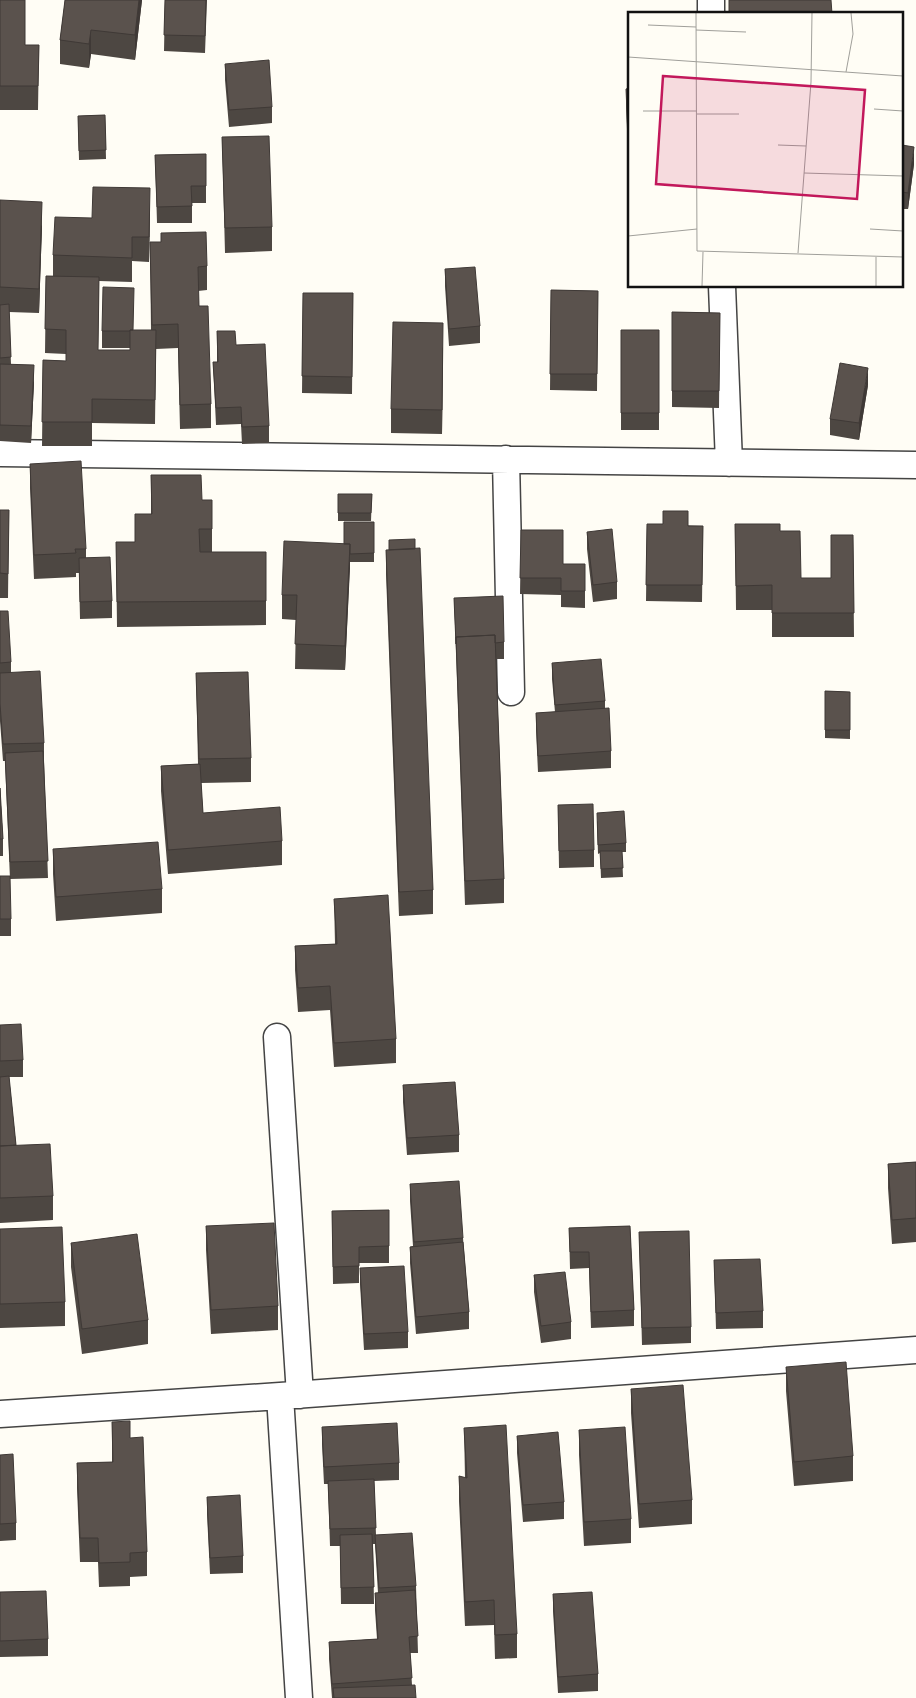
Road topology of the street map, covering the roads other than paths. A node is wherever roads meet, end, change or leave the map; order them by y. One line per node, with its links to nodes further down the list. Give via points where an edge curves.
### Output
1 (722, 288): 4 (street)
2 (0, 453): 3 (street)
3 (506, 459): 4 (street); 6 (street)
4 (729, 462): 5 (street)
5 (916, 465)
6 (511, 692)
7 (277, 1037): 9 (street)
8 (916, 1350): 9 (street)
9 (290, 1396): 10 (street); 11 (street)
10 (0, 1414)
11 (299, 1698)

